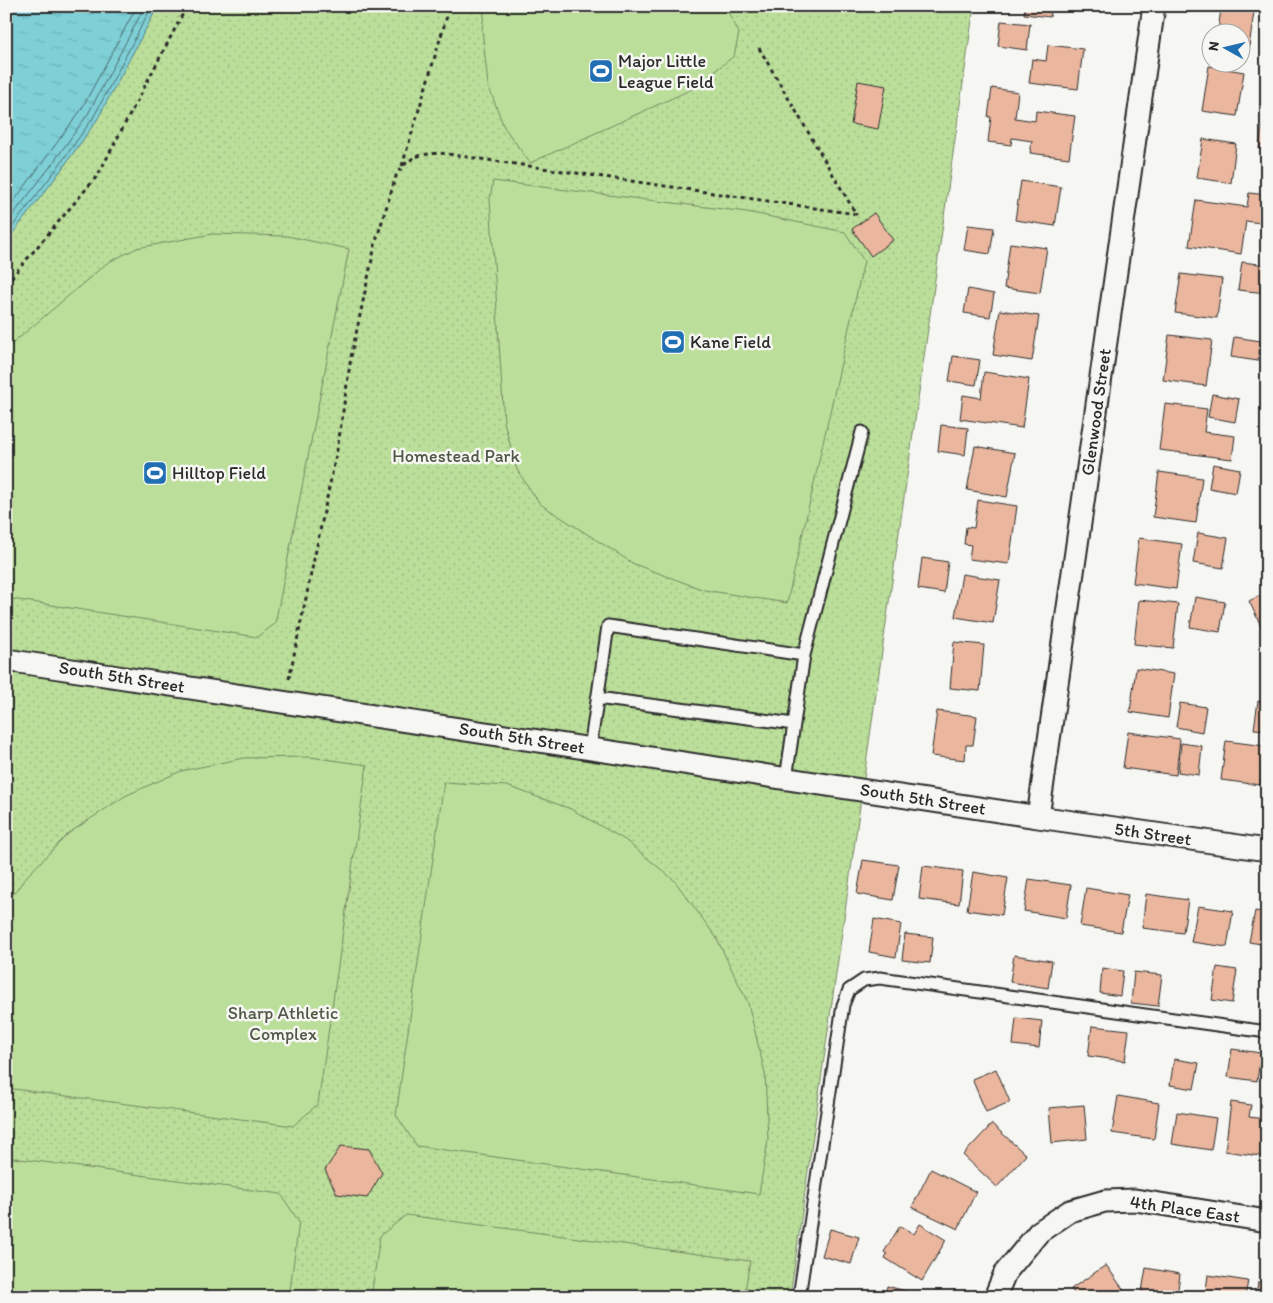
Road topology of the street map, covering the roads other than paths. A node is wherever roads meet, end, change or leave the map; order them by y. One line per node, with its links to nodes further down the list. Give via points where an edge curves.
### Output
1 (1154, 6): 9 (street, Glenwood Street)
2 (862, 432): 3 (lane)
3 (804, 655): 5 (lane, via 608,626); 6 (lane)
4 (6, 660): 7 (street, South 5th Street)
5 (597, 698): 6 (lane); 7 (lane)
6 (794, 724): 8 (lane)
7 (590, 749): 8 (street, South 5th Street)
8 (786, 778): 9 (street, South 5th Street)
9 (1038, 817): 10 (street, 5th Street)
10 (1267, 850)
11 (1267, 1032): 13 (lane, via 880,978 864,980 849,990 843,1005)
12 (1267, 1221): 14 (street, 4th Place East, via 1135,1200 1105,1201 1070,1211 1038,1232 1005,1273)
13 (799, 1297)
14 (995, 1297)

